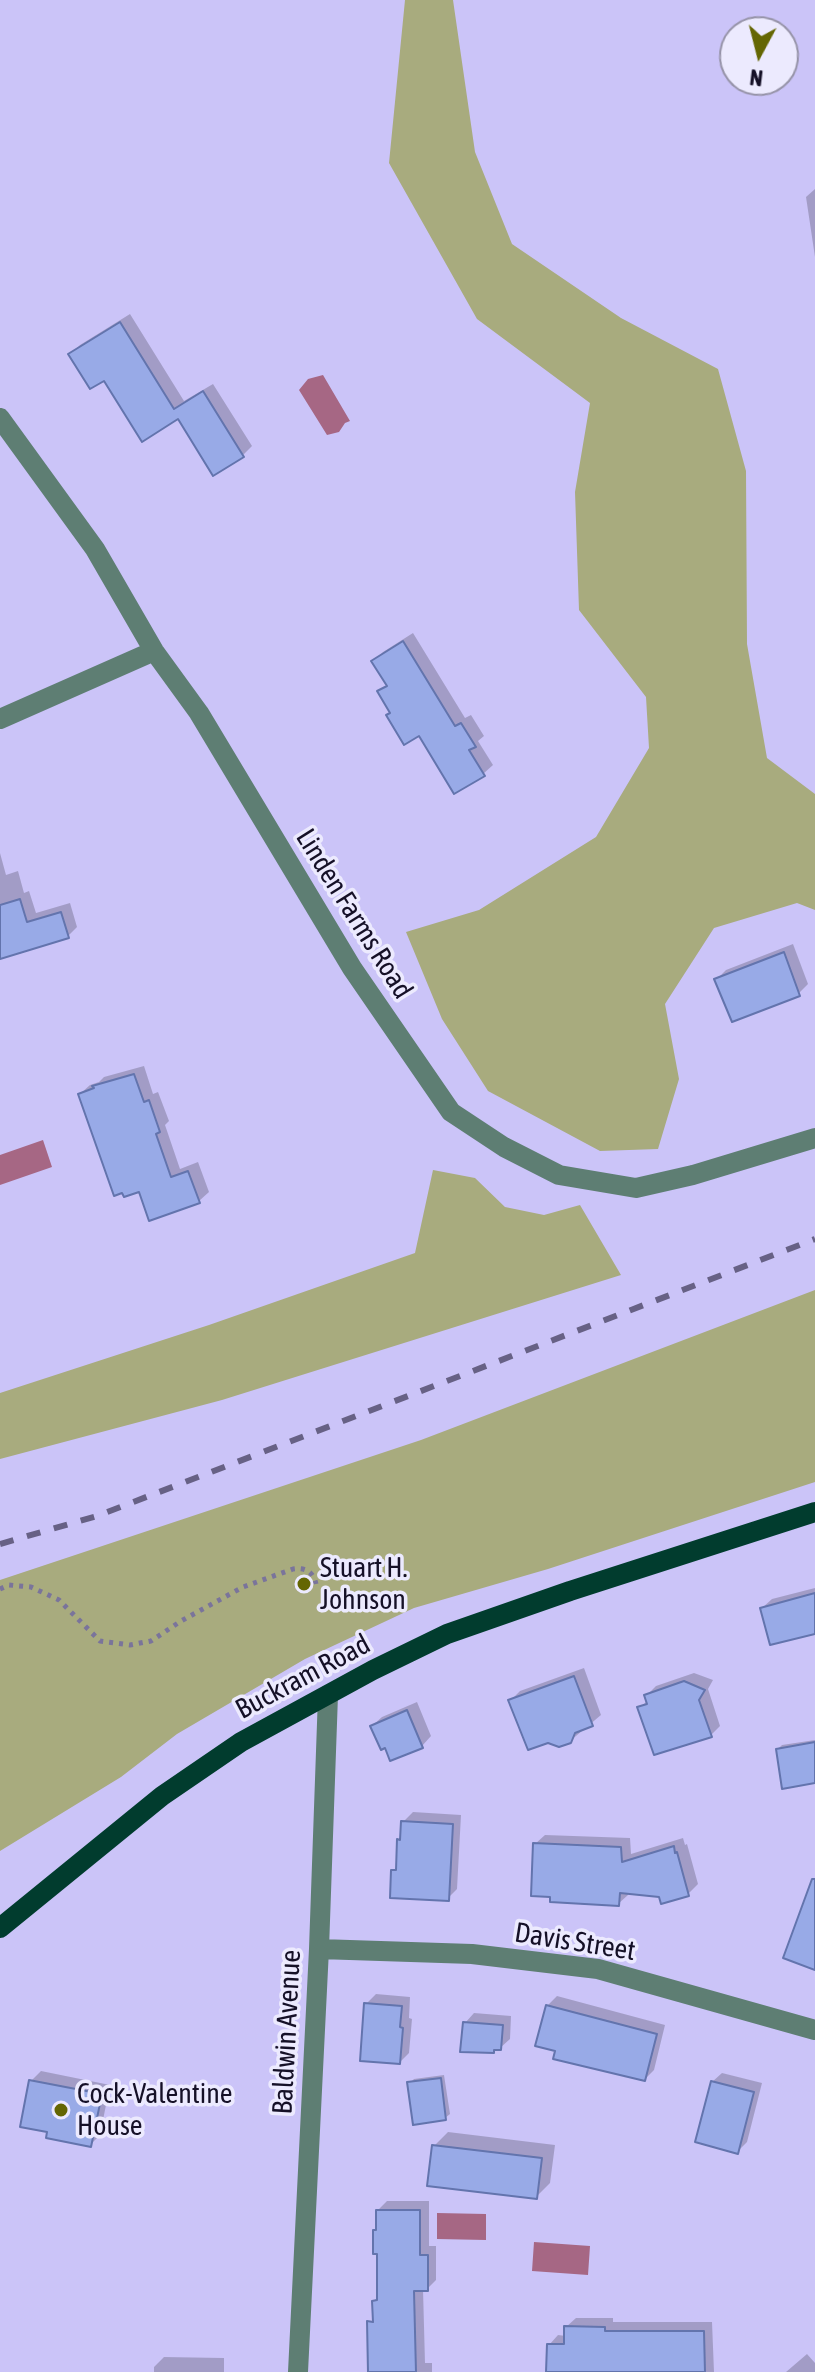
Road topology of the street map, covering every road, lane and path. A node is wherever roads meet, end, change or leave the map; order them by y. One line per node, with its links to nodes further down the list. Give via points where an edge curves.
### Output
1 (0, 418): 2 (street, Linden Farms Road, via 95,549)
2 (154, 651): 3 (street); 4 (street, Linden Farms Road, via 199,713 352,968 451,1112 559,1175 636,1188)
3 (0, 719)
4 (815, 1138)
5 (815, 1512): 8 (main road, Buckram Road, via 447,1634)
6 (316, 1584): 7 (path, via 308,1571 293,1569 243,1587 151,1641 130,1645 100,1641 59,1600 31,1587)
7 (0, 1589)
8 (328, 1695): 9 (main road, Buckram Road, via 241,1742 162,1796); 10 (street, Baldwin Avenue)
9 (0, 1928)
10 (319, 1949): 11 (street, Davis Street, via 472,1954 598,1969); 12 (street, Baldwin Avenue)
11 (815, 2030)
12 (298, 2372)

